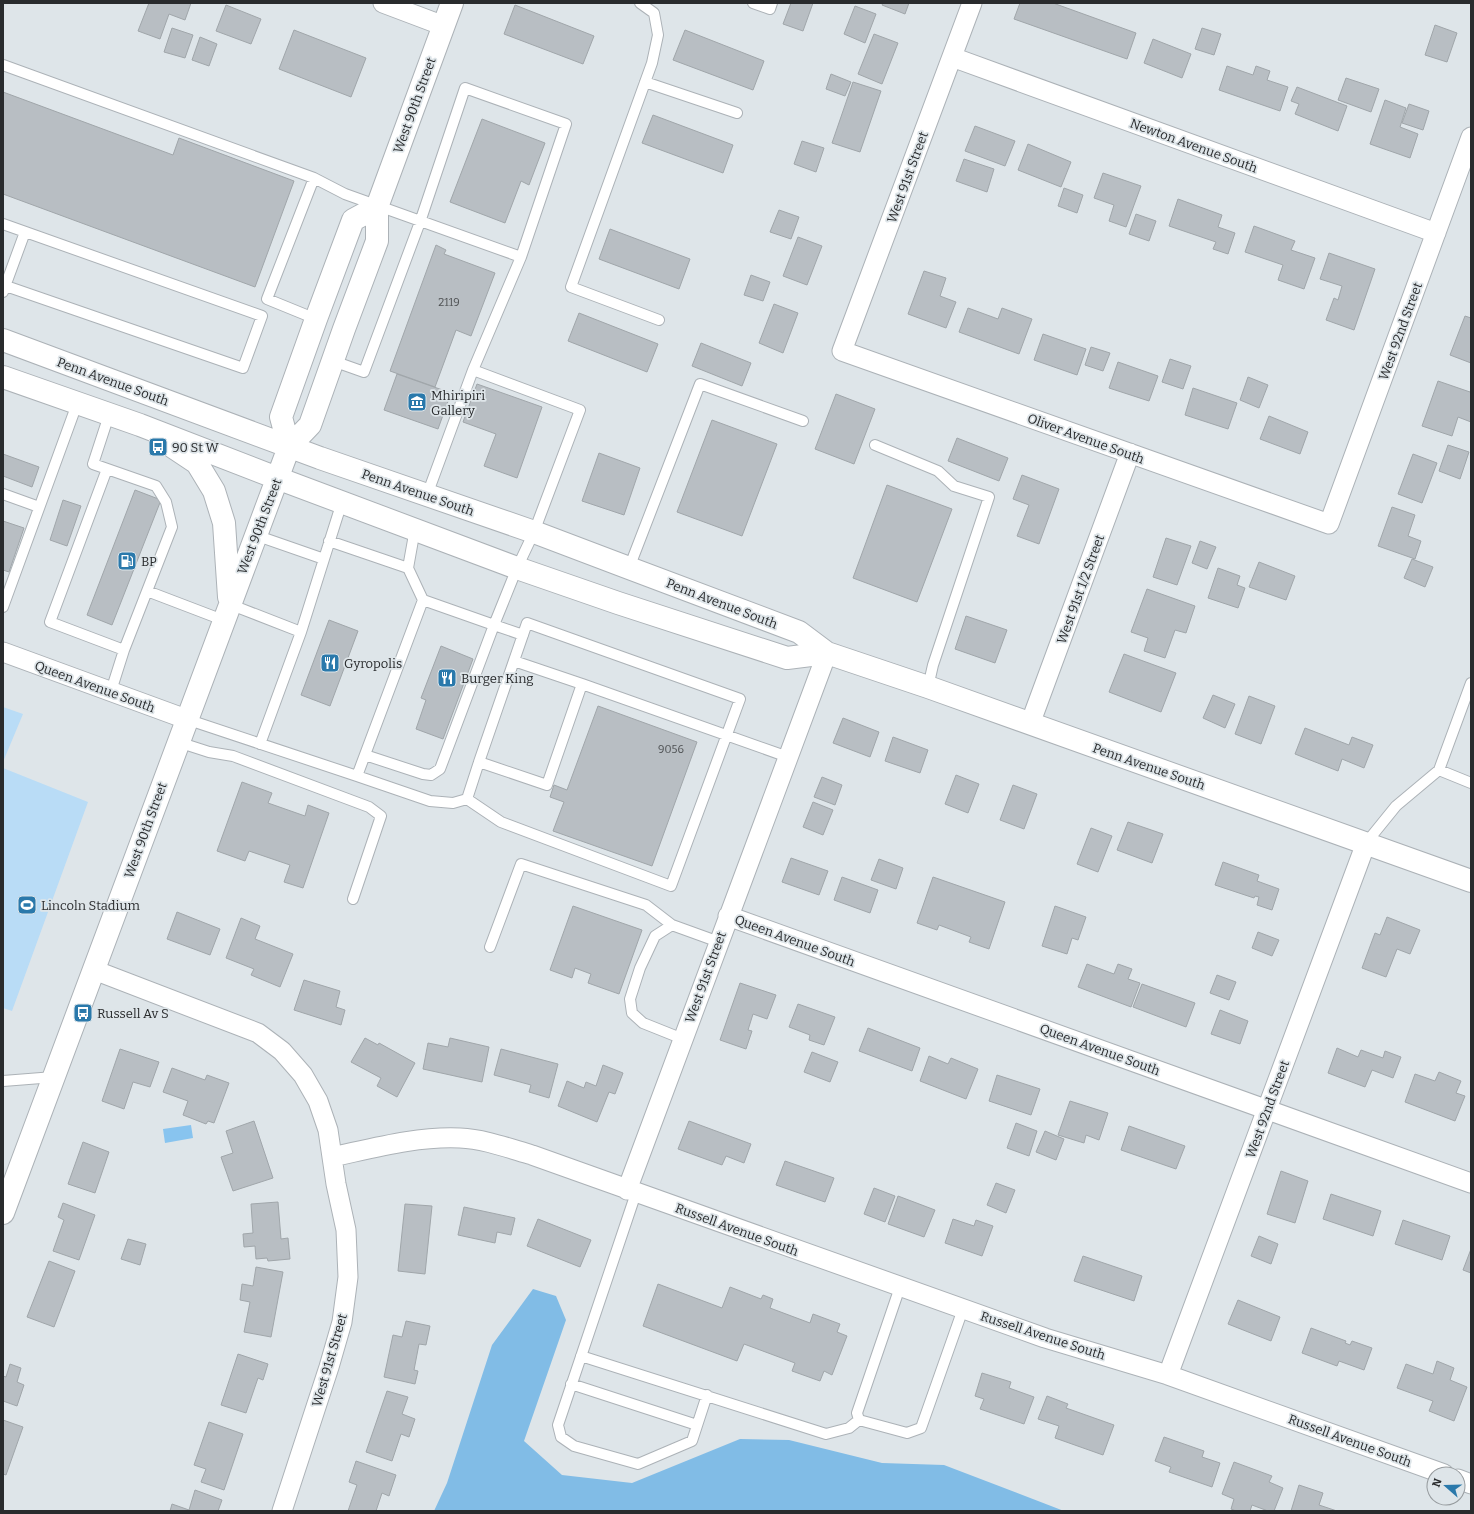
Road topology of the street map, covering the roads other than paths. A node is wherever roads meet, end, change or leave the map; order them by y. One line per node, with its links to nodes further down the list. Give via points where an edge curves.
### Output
1 (383, 3): 7 (street)
2 (452, 3): 7 (main road, West 90th Street)
3 (640, 3): 10 (lane, via 654,13 658,35)
4 (754, 3): 5 (lane, via 770,9)
5 (772, 3)
6 (972, 3): 8 (street, West 91st Street)
7 (444, 26): 14 (main road, West 90th Street)
8 (952, 57): 18 (street, Newton Avenue South); 26 (street, West 91st Street)
9 (3, 65): 13 (lane)
10 (645, 82): 11 (lane); 24 (lane, via 571,287)
11 (737, 113)
12 (1471, 137): 18 (street, West 92nd Street)
13 (314, 178): 14 (lane, via 345,194); 21 (lane)
14 (377, 206): 15 (lane); 23 (main road, via 353,220); 27 (main road, West 90th Street, via 377,241)
15 (420, 222): 19 (lane); 19 (lane, via 465,88 566,124); 27 (lane, via 364,372)
16 (3, 224): 17 (lane)
17 (25, 232): 20 (lane); 22 (lane)
18 (1436, 233): 43 (street, West 92nd Street)
19 (521, 257): 28 (lane)
20 (4, 288): 22 (lane, via 243,368)
21 (267, 299): 22 (lane); 23 (lane)
22 (262, 316)
23 (316, 319): 35 (main road, via 281,417)
24 (659, 320)
25 (3, 340): 35 (main road, Penn Avenue South)
26 (842, 351): 36 (street, Oliver Avenue South)
27 (333, 361): 35 (main road, West 90th Street, via 310,425)
28 (473, 370): 40 (lane); 45 (lane, via 580,410)
29 (3, 377): 30 (main road, Penn Avenue South)
30 (76, 404): 31 (main road, Penn Avenue South); 42 (lane)
31 (109, 415): 33 (main road, Penn Avenue South); 37 (lane, via 93,464)
32 (803, 421): 51 (lane, via 700,384)
33 (140, 425): 38 (main road, Penn Avenue South); 55 (main road, via 197,463 214,491 224,523)
34 (875, 445): 65 (lane, via 938,471 954,486 988,498)
35 (289, 447): 38 (main road, West 90th Street); 40 (main road, Penn Avenue South)
36 (1130, 453): 43 (street, Oliver Avenue South); 68 (street, West 91st 1/2 Street)
37 (107, 469): 52 (lane, via 156,486 166,502 172,527); 59 (lane, via 50,622)
38 (278, 478): 41 (main road, Penn Avenue South); 46 (main road, West 90th Street)
39 (3, 494): 42 (lane)
40 (426, 495): 45 (main road, Penn Avenue South)
41 (342, 502): 44 (main road, Penn Avenue South); 47 (lane)
42 (39, 507): 54 (lane)
43 (1329, 524)
44 (415, 529): 49 (lane); 50 (main road, Penn Avenue South)
45 (534, 532): 50 (lane); 51 (main road, Penn Avenue South)
46 (255, 534): 48 (lane); 55 (main road, West 90th Street)
47 (330, 541): 48 (lane); 49 (lane)
48 (324, 559): 57 (lane)
49 (408, 568): 53 (lane)
50 (517, 568): 56 (lane); 61 (main road, Penn Avenue South, via 618,604 787,658)
51 (629, 568): 61 (main road, Penn Avenue South, via 799,632)
52 (147, 591): 55 (lane); 59 (lane)
53 (423, 600): 56 (lane); 72 (lane)
54 (3, 605)
55 (226, 612): 57 (lane); 67 (main road, West 90th Street)
56 (494, 625): 58 (lane); 72 (lane, via 440,769 431,775 423,774)
57 (301, 632): 71 (lane)
58 (523, 635): 62 (lane); 69 (lane, via 527,623 740,699)
59 (124, 650): 66 (lane)
60 (3, 652): 66 (street, Queen Avenue South)
61 (827, 653): 65 (main road, Penn Avenue South); 73 (street, West 91st Street)
62 (514, 661): 64 (lane); 74 (lane)
63 (1471, 683): 75 (lane)
64 (582, 684): 69 (lane); 74 (lane, via 547,785)
65 (928, 687): 68 (main road, Penn Avenue South)
66 (111, 692): 67 (street, Queen Avenue South)
67 (186, 719): 70 (main road, West 90th Street); 71 (lane)
68 (1030, 724): 79 (main road, Penn Avenue South)
69 (726, 734): 73 (lane); 78 (lane, via 671,886 501,822)
70 (178, 742): 81 (lane, via 233,756 369,807 381,816); 86 (main road, West 90th Street)
71 (260, 744): 76 (lane)
72 (365, 755): 76 (lane)
73 (788, 757): 82 (street, West 91st Street)
74 (479, 762): 78 (lane)
75 (1439, 770): 77 (lane); 79 (lane, via 1396,806)
76 (357, 776): 78 (lane, via 430,801 453,803)
77 (1471, 783)
78 (467, 799)
79 (1366, 843): 80 (main road, Penn Avenue South); 90 (street, West 92nd Street)
80 (1471, 881)
81 (353, 899)
82 (728, 916): 84 (street, West 91st Street); 90 (street, Queen Avenue South)
83 (672, 925): 84 (lane); 85 (lane, via 646,905 521,864); 87 (lane, via 655,936 640,968 630,999 632,1013 643,1024)
84 (718, 942): 87 (street, West 91st Street)
85 (490, 947)
86 (94, 970): 88 (main road, West 90th Street); 91 (street, via 258,1033 282,1051 303,1075 318,1101 328,1130)
87 (683, 1039): 93 (street, West 91st Street)
88 (54, 1077): 89 (lane); 94 (main road, West 90th Street)
89 (3, 1081)
90 (1267, 1109): 92 (street, Queen Avenue South); 98 (street, West 92nd Street)
91 (332, 1157): 93 (street, Russell Avenue South, via 417,1140 460,1138 497,1144); 104 (street, West 91st Street, via 346,1230 348,1277 342,1322)
92 (1471, 1183)
93 (631, 1191): 95 (street, Russell Avenue South); 97 (lane)
94 (3, 1213)
95 (900, 1287): 96 (street, Russell Avenue South); 101 (lane, via 856,1414)
96 (963, 1309): 98 (street, Russell Avenue South, via 1045,1338); 101 (lane, via 920,1428 907,1433)
97 (581, 1356): 99 (lane); 100 (lane)
98 (1168, 1375): 103 (street, Russell Avenue South)
99 (571, 1384): 102 (lane); 102 (lane, via 558,1425 561,1437 574,1446 638,1464 692,1441)
100 (707, 1395): 101 (lane, via 826,1434 849,1428); 102 (lane)
101 (859, 1420)
102 (697, 1425)
103 (1426, 1468)
104 (282, 1511)

